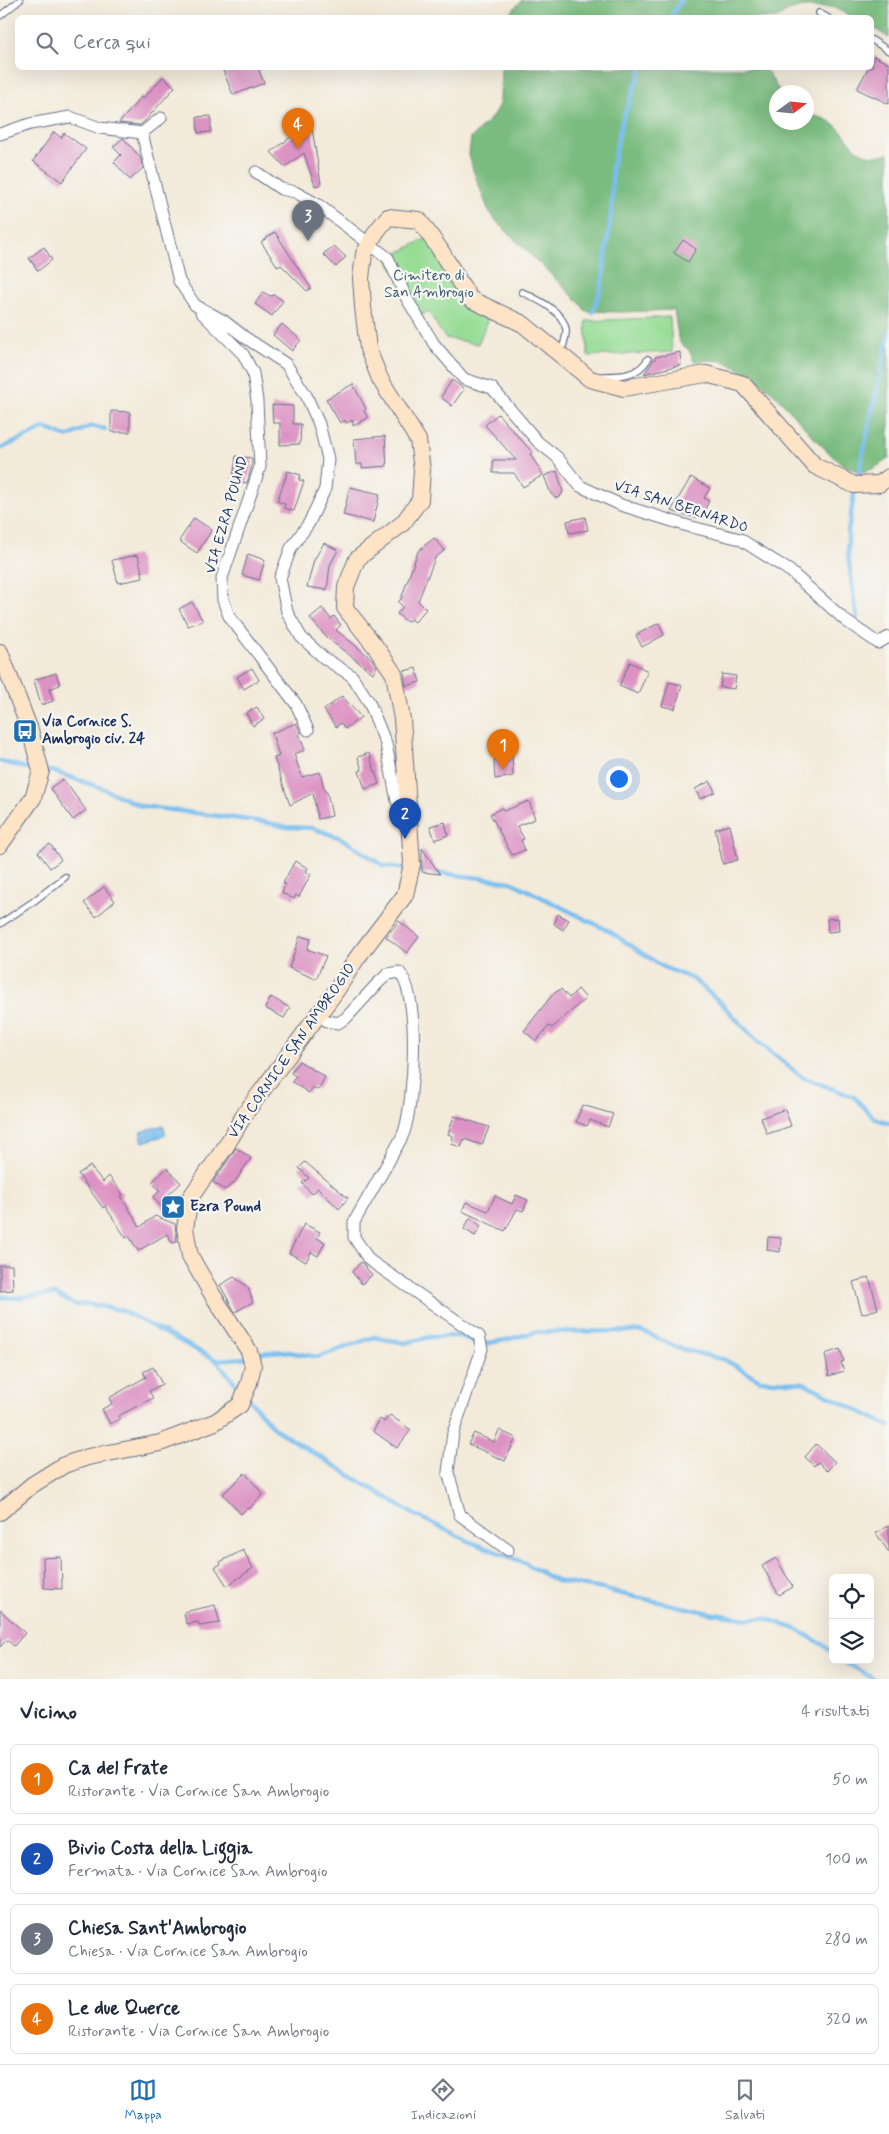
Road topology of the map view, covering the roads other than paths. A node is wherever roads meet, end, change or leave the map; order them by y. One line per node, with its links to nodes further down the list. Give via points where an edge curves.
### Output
1 (20, 0): 4 (lane)
2 (819, 13): 3 (lane)
3 (823, 15)
4 (0, 16)
5 (874, 41): 6 (lane)
6 (889, 51)
7 (161, 118): 8 (street)
8 (142, 133): 9 (street, via 100,128 70,117 30,124); 13 (street, VIA CORNICE SAN AMBROGIO, via 179,281)
9 (0, 134)
10 (256, 172): 11 (street, via 281,189 318,204)
11 (370, 243): 14 (street, VIA CORNICE SAN AMBROGIO, via 388,217 419,220 470,299 523,324); 18 (street, VIA SAN BERNARDO, via 388,258 407,300 434,344 464,379 492,388 580,486 621,506 740,539 790,571 846,621 878,643); 21 (street, VIA CORNICE SAN AMBROGIO, via 364,254 361,278 368,349 380,379 418,440 422,470 420,500 403,523 357,559 346,587 346,608 394,674 402,719)
12 (522, 292): 14 (lane, via 539,300 561,318 567,330)
13 (195, 305): 20 (street, VIA EZRA POUND, via 242,354 253,373 257,401 260,467 222,578 223,600 229,616 296,704); 21 (street, VIA CORNICE SAN AMBROGIO, via 224,320 286,364 306,395 319,424 328,459 325,488 309,524 291,548 280,578 287,612 301,637 324,658 352,676 369,702 386,744 397,801)
14 (561, 355): 16 (street, VIA CORNICE SAN AMBROGIO)
15 (648, 359): 16 (lane, via 643,368 624,376)
16 (582, 372): 17 (street, VIA CORNICE SAN AMBROGIO, via 590,379 624,388 706,374 743,384 815,466 854,485 879,484)
17 (889, 478)
18 (889, 637)
19 (0, 652): 22 (street, via 30,730 41,771 33,798)
20 (308, 730)
21 (410, 834): 25 (street, VIA CORNICE SAN AMBROGIO, via 412,864 405,895 356,958)
22 (0, 845)
23 (65, 877): 24 (lane)
24 (0, 924)
25 (319, 1014): 26 (street, VIA CORNICE SAN AMBROGIO, via 246,1112 190,1198 185,1228 190,1256 249,1351 253,1366 240,1405 215,1422 160,1443 64,1465 32,1485); 27 (street, via 338,1023 388,974 399,972 410,992 412,1086 404,1132 354,1222 354,1237 369,1260 479,1336 482,1349 453,1433 448,1472 460,1515)
26 (0, 1512)
27 (508, 1550)

